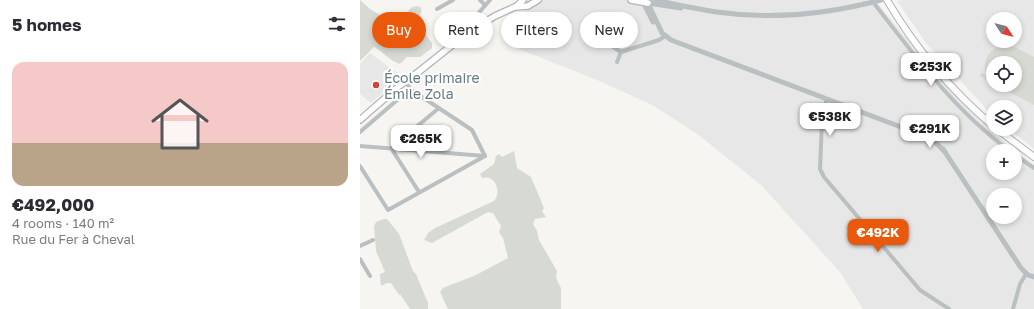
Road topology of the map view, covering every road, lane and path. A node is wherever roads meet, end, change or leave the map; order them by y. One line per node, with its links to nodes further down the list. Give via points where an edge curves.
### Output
1 (453, 0): 16 (street)
2 (480, 0): 13 (street)
3 (490, 0): 13 (street)
4 (538, 0): 11 (main road)
5 (631, 0): 10 (main road)
6 (654, 0): 15 (street)
7 (882, 0): 12 (street)
8 (887, 0): 29 (main road, via 909,35 934,66 958,94)
9 (890, 0): 27 (main road, via 936,64)
10 (644, 1): 14 (street); 18 (street); 19 (street)
11 (527, 2): 23 (main road, via 495,16 470,31)
12 (873, 2): 15 (street, via 839,9 777,16 731,14); 33 (street, via 932,75 960,106)
13 (485, 5): 17 (street)
14 (659, 5): 15 (street); 18 (street)
15 (694, 8)
16 (437, 9)
17 (479, 12)
18 (653, 15): 19 (street)
19 (663, 36): 21 (street); 25 (street)
20 (615, 48): 21 (street)
21 (621, 52): 22 (street)
22 (617, 62)
23 (406, 81): 24 (street); 28 (main road)
24 (410, 89): 26 (street); 30 (street)
25 (827, 99): 46 (street, via 937,140); 49 (street, via 823,114 820,169 824,177 920,290)
26 (439, 108): 35 (street); 37 (street, via 472,130)
27 (986, 116)
28 (360, 120)
29 (986, 120)
30 (360, 132)
31 (1006, 136): 38 (main road)
32 (1010, 136): 36 (main road)
33 (1001, 144)
34 (360, 146): 35 (street)
35 (391, 148): 37 (street); 42 (street)
36 (1034, 154)
37 (485, 156): 42 (street)
38 (1034, 157)
39 (1022, 160): 41 (street)
40 (360, 166): 42 (street, via 388,210)
41 (1034, 168)
42 (419, 192)
43 (374, 240): 44 (street)
44 (360, 246)
45 (360, 259): 47 (street)
46 (1026, 274): 48 (street); 50 (street, via 1020,284)
47 (370, 276)
48 (1034, 277)
49 (949, 309)
50 (1013, 309)

